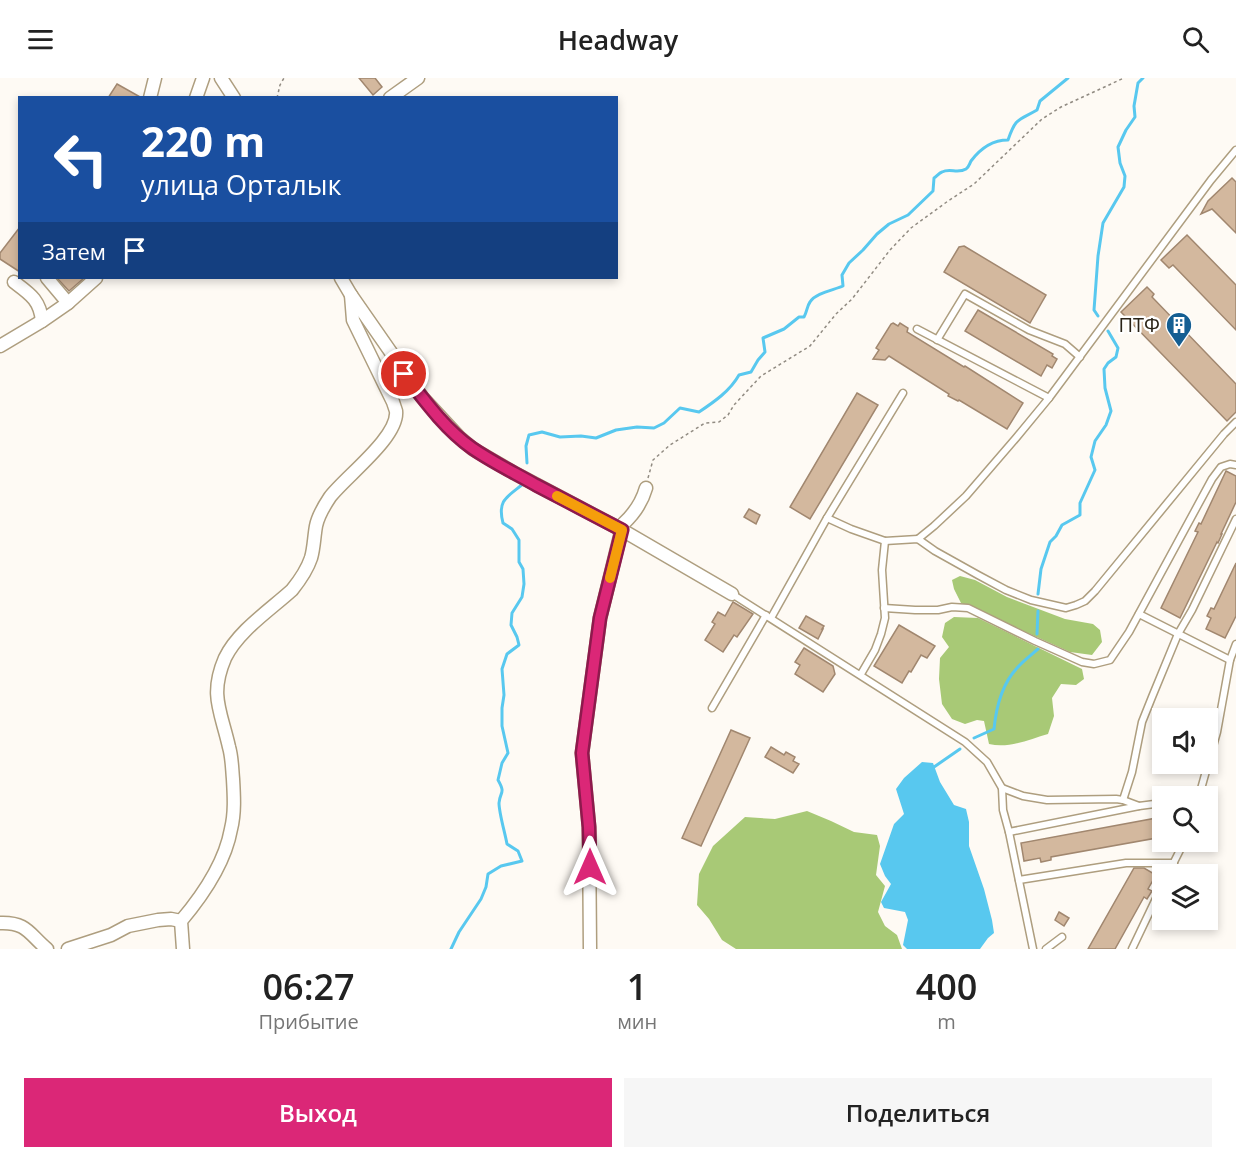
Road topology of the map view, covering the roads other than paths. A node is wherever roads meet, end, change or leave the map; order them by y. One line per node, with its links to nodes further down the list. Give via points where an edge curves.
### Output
1 (156, 78): 5 (street)
2 (203, 78): 6 (street)
3 (221, 78): 7 (street)
4 (418, 78): 8 (street)
5 (151, 96)
6 (196, 96)
7 (233, 96)
8 (393, 96)
9 (1236, 150): 20 (lane)
10 (48, 279): 15 (street)
11 (95, 279): 15 (street)
12 (342, 279): 14 (street)
13 (14, 282): 16 (street, via 35,298)
14 (351, 296): 28 (street, via 422,397 460,438 516,474); 50 (street, via 353,320 393,402 394,422 374,453 331,496 322,511 311,557 300,580 234,644 225,659 216,688 232,764 231,830 223,857)
15 (68, 303): 16 (street)
16 (42, 321): 19 (street)
17 (917, 329): 18 (lane)
18 (937, 340): 20 (lane, via 965,294 1029,330 1065,344); 22 (lane)
19 (0, 346)
20 (1080, 357): 22 (lane)
21 (903, 393): 26 (lane)
22 (1049, 398): 29 (lane, via 966,496)
23 (1236, 422): 29 (lane, via 1095,591 1076,605 1066,608 1006,590)
24 (1236, 465): 33 (lane, via 1221,467 1212,479)
25 (646, 488): 28 (street)
26 (827, 518): 30 (lane); 34 (lane)
27 (1236, 519): 35 (lane)
28 (622, 530): 31 (street); 56 (street, via 600,618 582,753 589,827)
29 (918, 539): 30 (lane)
30 (885, 541): 32 (lane)
31 (732, 594): 34 (lane)
32 (884, 608): 33 (lane, via 968,608 1082,662 1094,664 1110,660); 38 (lane, via 881,634)
33 (1139, 614): 35 (lane)
34 (769, 616): 38 (lane); 39 (lane)
35 (1178, 634): 37 (lane); 42 (lane, via 1142,722)
36 (1236, 644): 37 (lane)
37 (1230, 660): 40 (lane, via 1217,732)
38 (861, 674): 41 (lane, via 965,742 987,762)
39 (712, 708)
40 (1202, 786)
41 (1002, 788): 42 (lane, via 1047,800); 45 (lane)
42 (1123, 800): 44 (lane)
43 (1152, 805): 44 (lane)
44 (1139, 807): 45 (lane)
45 (1009, 832): 48 (lane)
46 (1179, 852): 47 (lane)
47 (1174, 863): 48 (lane, via 1126,863)
48 (1019, 880): 57 (lane)
49 (1152, 907): 59 (lane)
50 (181, 921): 54 (street, via 158,920 128,926); 55 (street)
51 (0, 923): 53 (street, via 11,922 28,930)
52 (1062, 937): 58 (lane)
53 (47, 949)
54 (68, 949)
55 (183, 949)
56 (590, 949)
57 (1033, 949)
58 (1046, 949)
59 (1132, 949)

